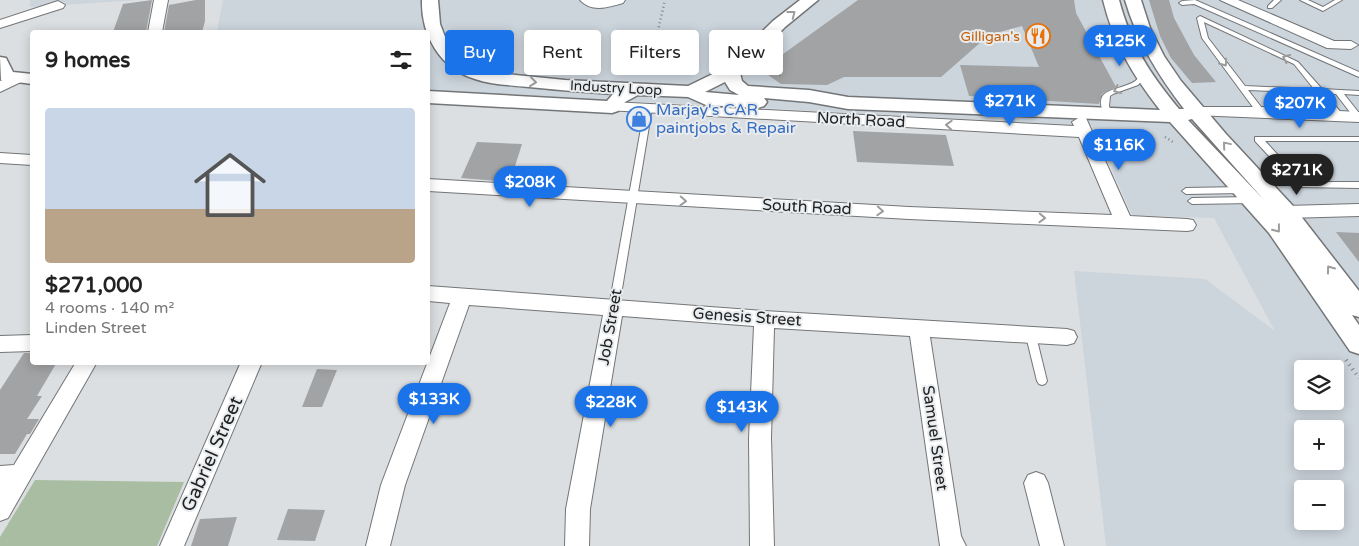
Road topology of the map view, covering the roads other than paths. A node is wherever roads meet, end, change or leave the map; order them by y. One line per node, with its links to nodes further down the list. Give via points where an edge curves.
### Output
1 (161, 0): 16 (street)
2 (430, 0): 24 (street, Industry Loop, via 428,14 432,31 444,51)
3 (587, 0): 4 (street, via 601,4)
4 (618, 0)
5 (809, 0): 17 (street, one-way to 5)
6 (1111, 0): 22 (street, via 1122,38)
7 (1132, 0): 38 (street, via 1147,43 1174,83)
8 (1227, 0): 18 (street, via 1332,45)
9 (1255, 0): 13 (street)
10 (1303, 0): 11 (lane, via 1323,9)
11 (1339, 0)
12 (1182, 3): 23 (lane, via 1195,2)
13 (1274, 3): 18 (street)
14 (58, 5): 15 (street)
15 (0, 24)
16 (155, 30)
17 (774, 30)
18 (1356, 43)
19 (0, 62): 25 (street, via 7,76)
20 (725, 75): 30 (street)
21 (731, 75): 35 (street, Industry Loop, via 736,86 744,91)
22 (1144, 75): 41 (lane, one-way to 41, via 1136,83 1113,90 1106,96 1103,104); 42 (street)
23 (1359, 75)
24 (484, 77): 28 (street, Industry Loop, one-way to 28); 34 (street, via 509,88)
25 (25, 79): 26 (street)
26 (0, 87)
27 (1242, 88): 29 (lane); 29 (lane, one-way to 27, via 1296,63 1200,18 1205,38); 39 (lane)
28 (642, 89): 30 (street, Industry Loop); 36 (street, via 619,98)
29 (1320, 91): 31 (lane); 43 (lane)
30 (691, 92): 35 (street, Industry Loop, via 706,99 824,106)
31 (1338, 92): 32 (lane); 44 (lane)
32 (1359, 93)
33 (430, 97): 34 (street, North Road)
34 (513, 101): 36 (street, North Road)
35 (848, 103): 40 (street, Industry Loop)
36 (612, 107): 37 (street, North Road)
37 (648, 108): 45 (street, North Road, one-way to 37); 53 (lane, Job Street)
38 (1199, 112): 39 (street); 42 (street, Industry Loop); 56 (street, one-way to 38)
39 (1261, 112): 43 (street)
40 (1077, 114): 41 (street, Industry Loop); 45 (street)
41 (1108, 115): 42 (street, Industry Loop)
42 (1174, 116): 52 (street)
43 (1340, 116): 44 (street)
44 (1359, 118)
45 (1085, 132): 57 (street)
46 (1359, 140): 50 (lane, via 1258,139 1302,185)
47 (0, 158): 48 (street)
48 (30, 160)
49 (430, 185): 53 (street, South Road)
50 (1359, 185)
51 (1186, 192): 52 (lane)
52 (1247, 195): 54 (lane); 69 (street, one-way to 69, via 1299,256)
53 (634, 198): 57 (street, South Road, one-way to 57); 61 (lane, Job Street)
54 (1192, 202)
55 (1359, 210): 56 (street)
56 (1286, 212): 62 (street, one-way to 56)
57 (1124, 222): 58 (street, South Road)
58 (1187, 225)
59 (430, 294): 60 (street, Genesis Street)
60 (462, 296): 61 (street, Genesis Street); 77 (street, via 393,485)
61 (614, 307): 63 (street, Genesis Street); 78 (street, Job Street, via 578,509)
62 (1359, 308)
63 (764, 319): 64 (street, Genesis Street); 79 (street, via 760,438)
64 (919, 329): 65 (street, Genesis Street); 80 (street, Samuel Street, via 950,541)
65 (1030, 336): 66 (street, Genesis Street); 72 (lane)
66 (1067, 337)
67 (30, 343): 68 (street)
68 (0, 344)
69 (1359, 344)
70 (85, 365): 73 (street)
71 (251, 365): 76 (street, Gabriel Street)
72 (1042, 381)
73 (10, 476): 75 (street)
74 (1036, 483): 81 (street)
75 (0, 510)
76 (172, 546)
77 (378, 546)
78 (577, 546)
79 (762, 546)
80 (954, 546)
81 (1052, 546)

